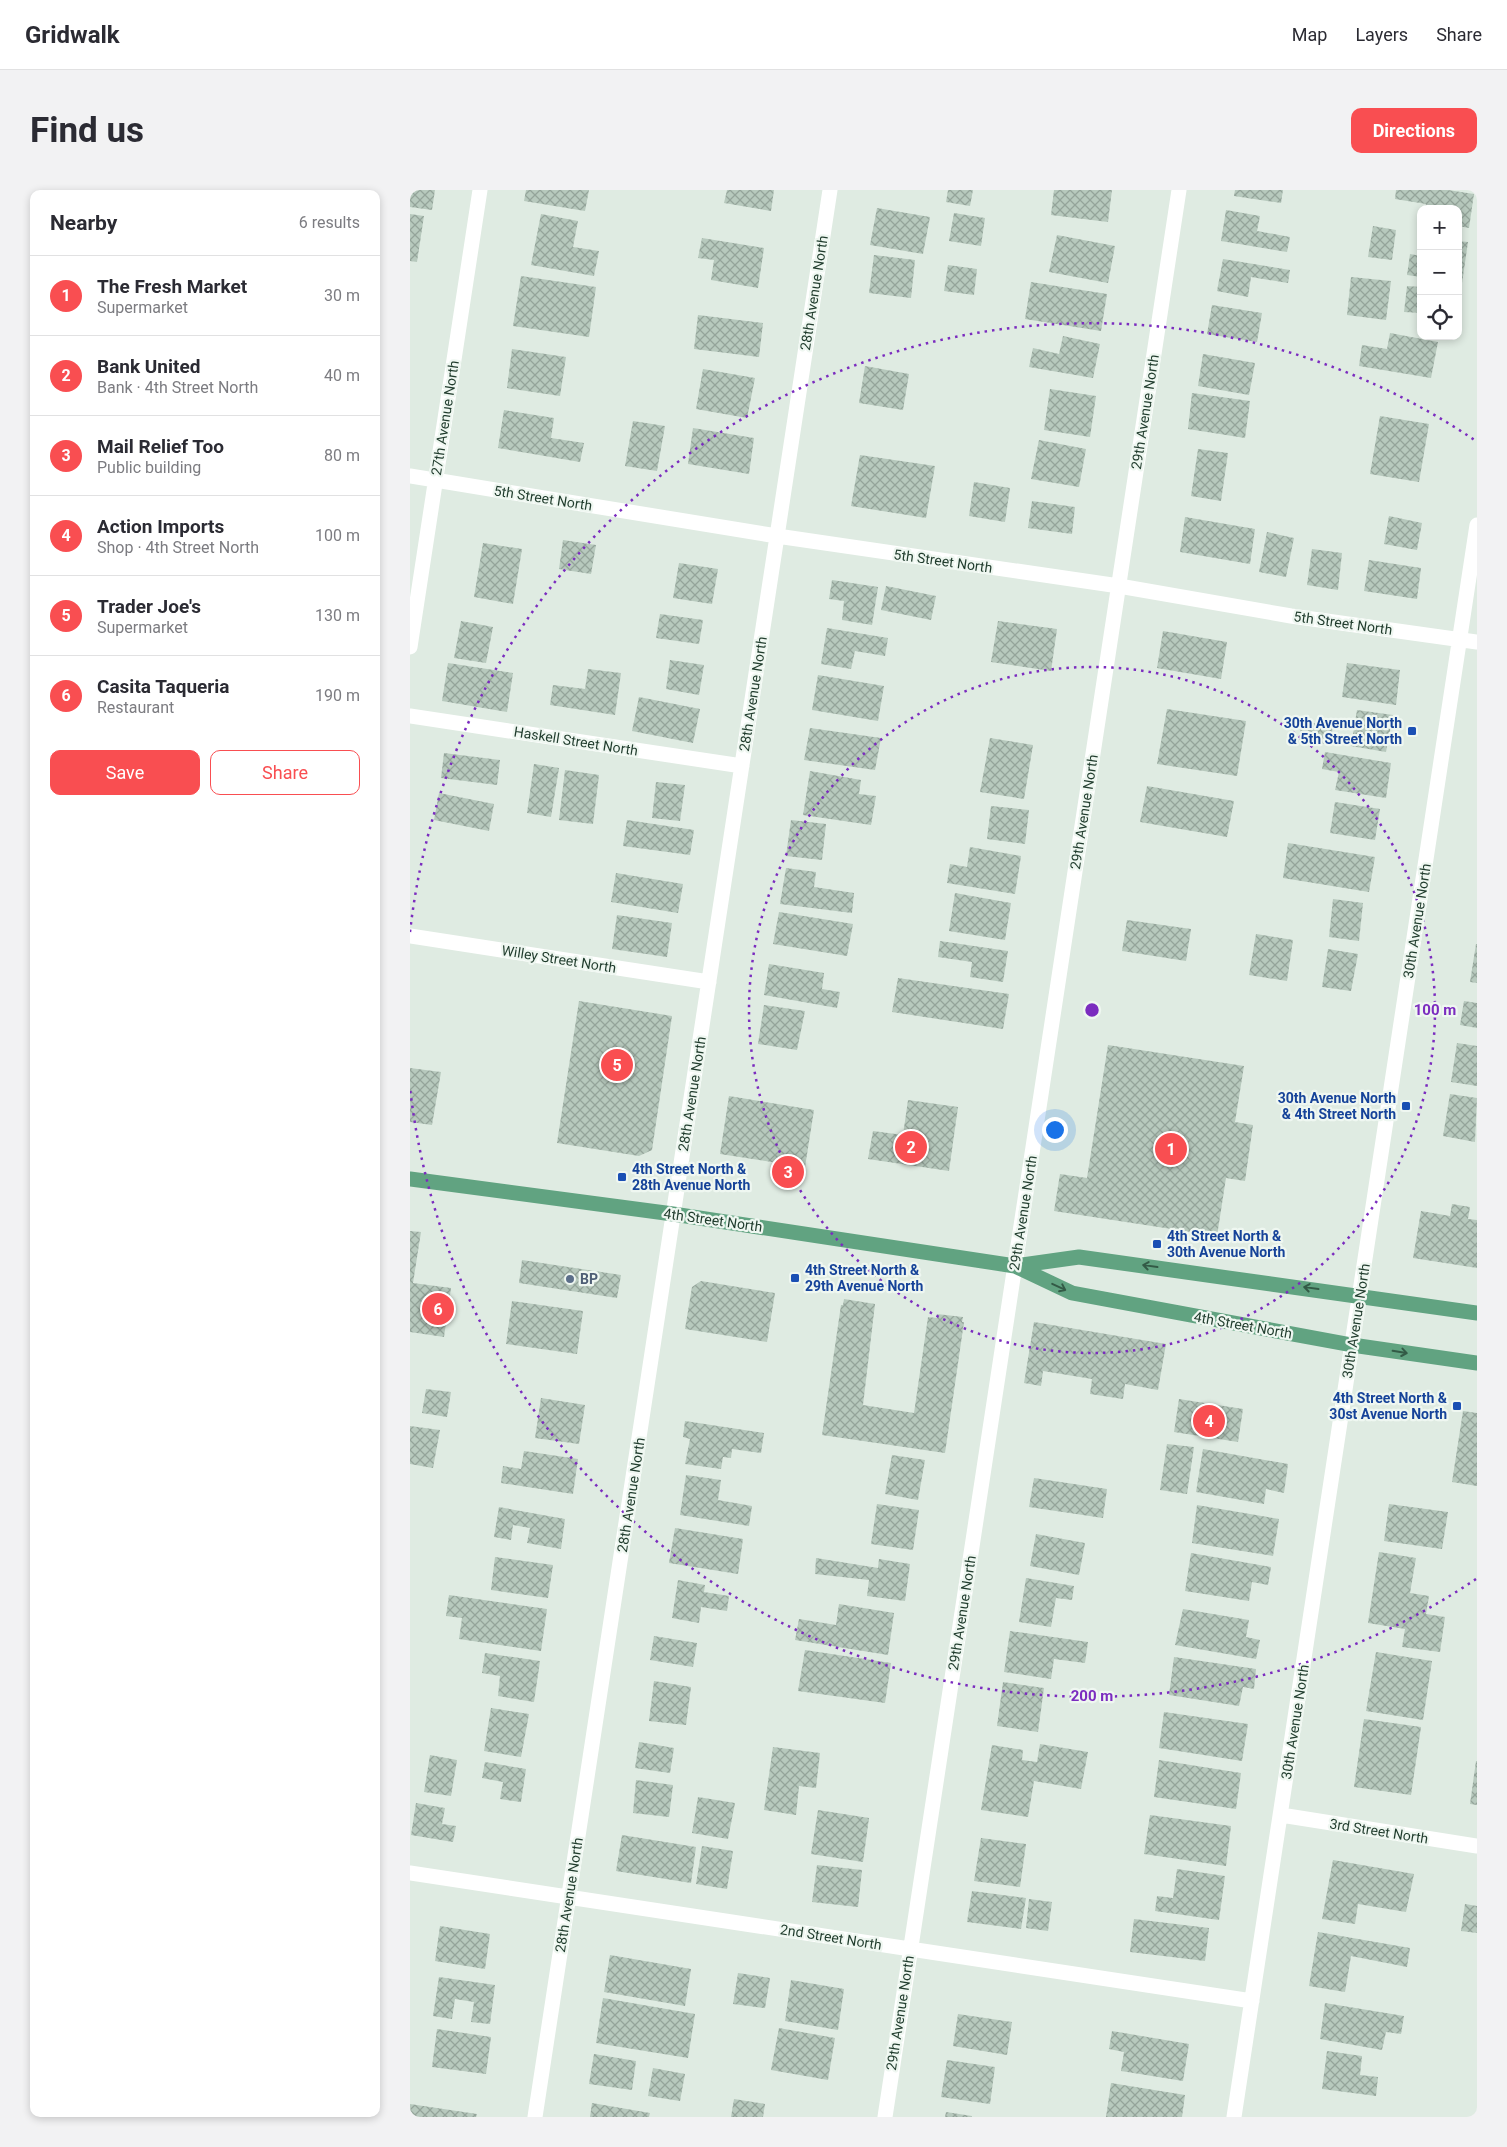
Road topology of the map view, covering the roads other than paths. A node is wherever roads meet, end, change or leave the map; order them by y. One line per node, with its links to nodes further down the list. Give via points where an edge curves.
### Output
1 (480, 190): 5 (street, 27th Avenue North)
2 (830, 190): 7 (street, 28th Avenue North)
3 (1179, 190): 8 (street, 29th Avenue North)
4 (410, 476): 5 (street, 5th Street North)
5 (436, 481): 7 (street, 5th Street North); 11 (street, 27th Avenue North)
6 (1477, 525): 9 (street, 30th Avenue North)
7 (777, 536): 8 (street, 5th Street North); 13 (street, 28th Avenue North)
8 (1119, 586): 9 (street, 5th Street North, via 1291,616); 18 (street, 29th Avenue North)
9 (1460, 639): 10 (street, 5th Street North); 19 (street, 30th Avenue North)
10 (1477, 642)
11 (410, 647)
12 (410, 716): 13 (street, Haskell Street North)
13 (742, 766): 15 (street, 28th Avenue North)
14 (410, 936): 15 (street, Willey Street North)
15 (709, 982): 17 (street, 28th Avenue North)
16 (410, 1179): 17 (main road, 4th Street North)
17 (673, 1214): 18 (main road, 4th Street North); 26 (street, 28th Avenue North)
18 (1015, 1266): 19 (main road, 4th Street North, one-way to 18, via 1079,1257); 21 (main road, 4th Street North, one-way to 21, via 1072,1293); 27 (street, 29th Avenue North)
19 (1360, 1295): 20 (main road, 4th Street North); 21 (street, 30th Avenue North)
20 (1477, 1313)
21 (1352, 1345): 22 (main road, 4th Street North, one-way to 22); 23 (street, 30th Avenue North)
22 (1477, 1364)
23 (1281, 1815): 24 (street, 3rd Street North); 28 (street, 30th Avenue North)
24 (1477, 1846)
25 (410, 1873): 26 (street, 2nd Street North)
26 (569, 1897): 27 (street, 2nd Street North); 29 (street, 28th Avenue North)
27 (910, 1949): 28 (street, 2nd Street North); 30 (street, 29th Avenue North)
28 (1252, 2001): 31 (street, 30th Avenue North)
29 (535, 2117)
30 (885, 2117)
31 (1234, 2117)

